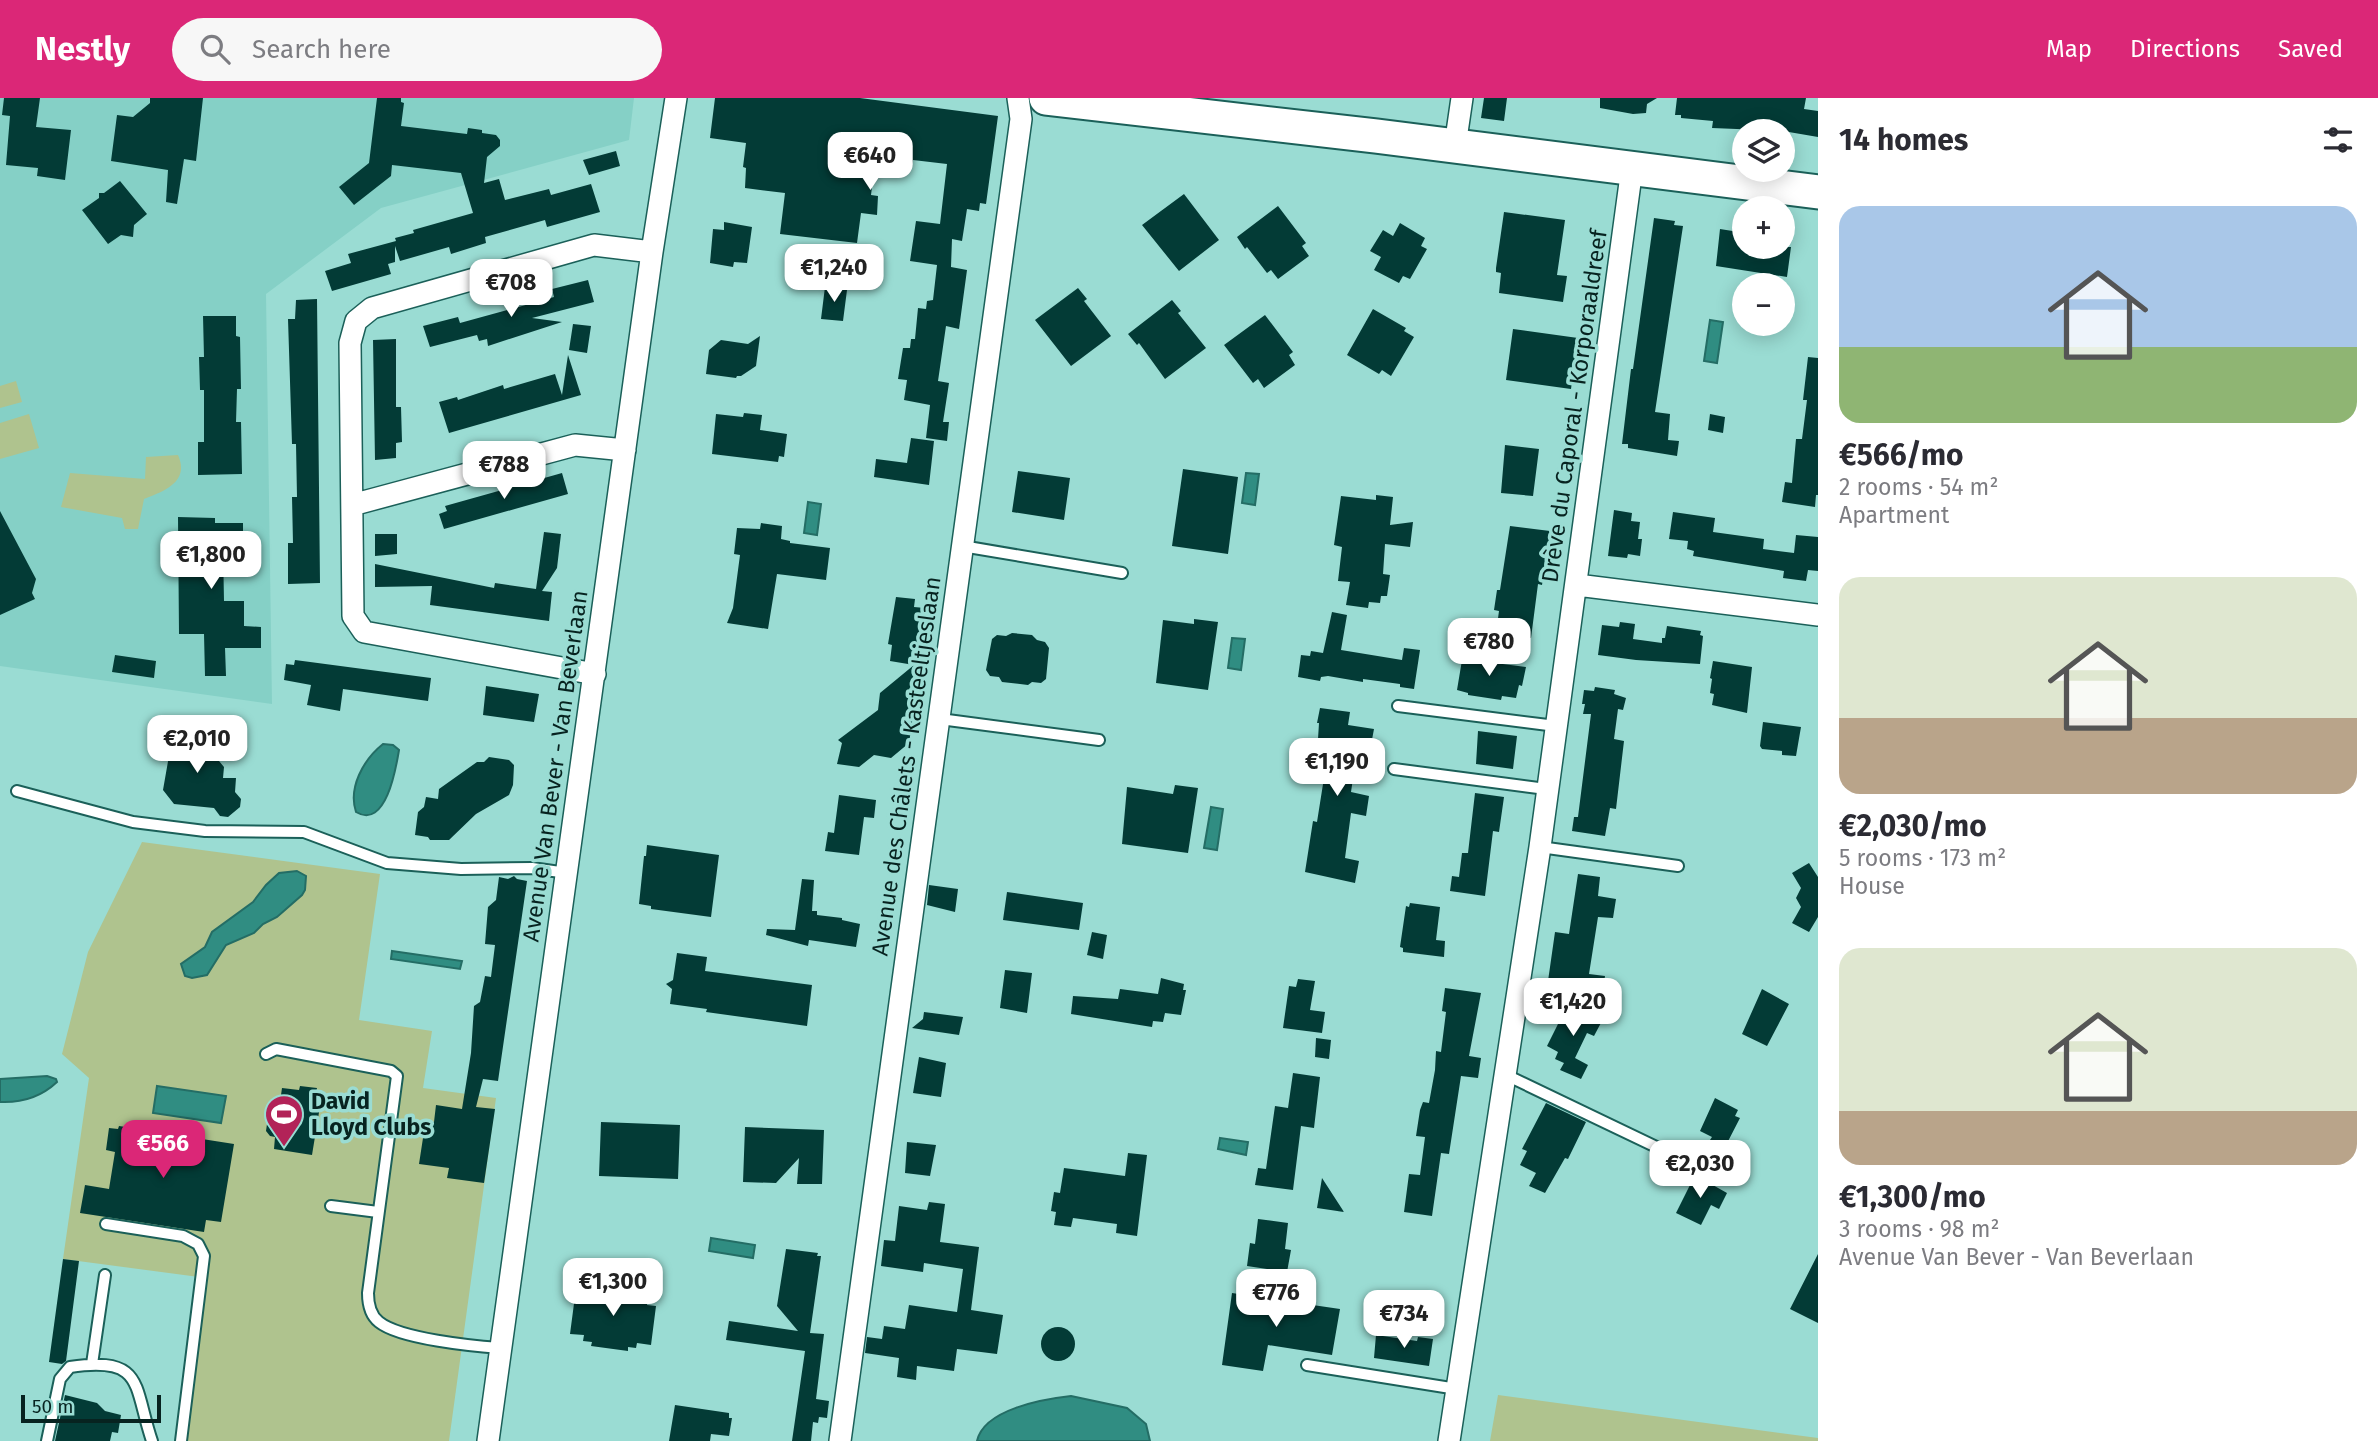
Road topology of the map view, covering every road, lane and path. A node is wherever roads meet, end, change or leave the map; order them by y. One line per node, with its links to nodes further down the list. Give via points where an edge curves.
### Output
1 (676, 98): 8 (street, Avenue Van Bever - Van Beverlaan)
2 (1018, 98): 11 (street, Avenue des Châlets - Kasteeltjeslaan, via 1021,118)
3 (1046, 98): 5 (main road)
4 (1462, 98): 5 (street)
5 (1455, 146): 6 (main road)
6 (1632, 168): 7 (main road); 13 (street, Drève du Caporal - Korporaaldreef)
7 (1818, 192)
8 (652, 252): 9 (street, Avenue Van Bever - Van Beverlaan); 10 (street, via 594,246 372,308 356,321 350,343)
9 (625, 450): 10 (street, via 575,445); 15 (street, Avenue Van Bever - Van Beverlaan)
10 (352, 505): 15 (street, via 353,617 364,632)
11 (962, 546): 12 (lane); 17 (street, Avenue des Châlets - Kasteeltjeslaan)
12 (1122, 573)
13 (1577, 585): 14 (street); 18 (street, Drève du Caporal - Korporaaldreef)
14 (1818, 615)
15 (595, 674): 25 (street, Avenue Van Bever - Van Beverlaan)
16 (1398, 706): 18 (lane)
17 (940, 719): 19 (lane); 41 (street, Avenue des Châlets - Kasteeltjeslaan)
18 (1556, 726): 21 (street, Drève du Caporal - Korporaaldreef)
19 (1099, 740)
20 (1394, 769): 21 (lane)
21 (1546, 789): 23 (street, Drève du Caporal - Korporaaldreef)
22 (18, 791): 25 (lane, via 134,822 205,831 304,832 387,863)
23 (1540, 847): 24 (lane); 27 (street, Drève du Caporal - Korporaaldreef)
24 (1678, 866)
25 (567, 873): 33 (street, Avenue Van Bever - Van Beverlaan)
26 (266, 1054): 30 (lane, via 276,1049 391,1071 397,1076)
27 (1506, 1074): 28 (lane); 36 (street, Drève du Caporal - Korporaaldreef)
28 (1671, 1154)
29 (331, 1206): 30 (lane)
30 (378, 1212): 33 (lane, via 368,1293 369,1308 377,1321 391,1329 454,1343)
31 (106, 1224): 39 (lane, via 183,1236 198,1244 204,1256)
32 (105, 1276): 34 (lane)
33 (500, 1348): 40 (street, Avenue Van Bever - Van Beverlaan)
34 (92, 1364): 37 (lane, via 70,1367 60,1379); 38 (lane, via 120,1368 131,1375)
35 (1307, 1365): 36 (lane)
36 (1457, 1389): 42 (street, Drève du Caporal - Korporaaldreef)
37 (47, 1441)
38 (152, 1441)
39 (181, 1441)
40 (488, 1441)
41 (840, 1441)
42 (1449, 1441)

